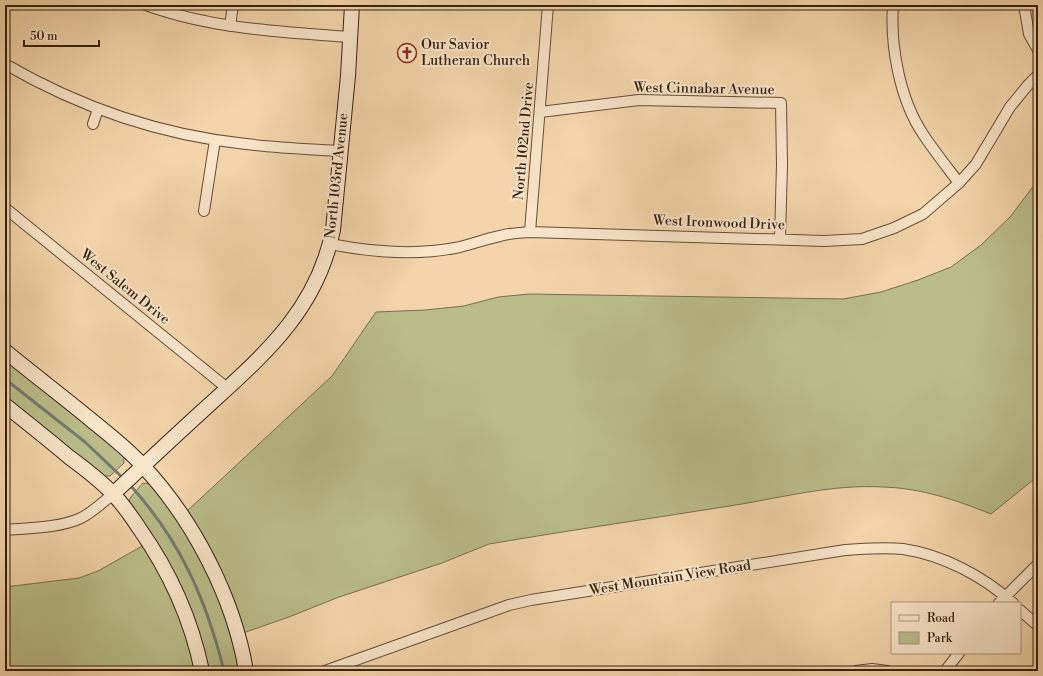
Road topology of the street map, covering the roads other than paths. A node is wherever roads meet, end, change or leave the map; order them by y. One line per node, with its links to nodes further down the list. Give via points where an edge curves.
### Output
1 (146, 5): 7 (street, via 195,20)
2 (233, 5): 7 (street)
3 (352, 5): 8 (street, North 103rd Avenue)
4 (548, 5): 13 (street, North 102nd Drive)
5 (893, 5): 17 (street, via 892,19 898,72 905,100 922,133)
6 (1024, 5): 9 (street, via 1029,34)
7 (230, 26): 8 (street)
8 (351, 37): 16 (street, North 103rd Avenue)
9 (1038, 50)
10 (5, 64): 12 (street, via 50,88)
11 (1038, 75): 17 (street, West Ironwood Drive, via 1010,107 976,164)
12 (98, 109): 14 (street); 15 (street, via 148,125)
13 (540, 112): 20 (street, North 102nd Drive); 21 (street, West Cinnabar Avenue, via 639,100 781,103)
14 (93, 124)
15 (215, 140): 16 (street); 19 (street)
16 (341, 152): 22 (street, North 103rd Avenue)
17 (959, 183): 21 (street, West Ironwood Drive, via 923,214 894,228 862,238 824,241)
18 (5, 208): 24 (street, West Salem Drive)
19 (204, 210)
20 (530, 232): 21 (street, West Ironwood Drive); 22 (street, West Ironwood Drive, via 501,235 456,248 426,252 372,251)
21 (780, 239)
22 (330, 244): 24 (street, North 103rd Avenue, via 316,282 284,332)
23 (5, 351): 26 (street, via 122,445)
24 (227, 388): 26 (street, North 103rd Avenue)
25 (5, 405): 27 (street)
26 (143, 466): 27 (street, North 103rd Avenue); 35 (street, via 182,515 206,557 234,623)
27 (113, 494): 28 (street, via 92,511 69,522); 34 (street, via 128,511 171,580 188,618)
28 (5, 530)
29 (1038, 564): 30 (street)
30 (1006, 601): 36 (street, West Mountain View Road, via 971,573 937,557 903,549 844,550 516,604)
31 (1021, 611): 32 (street)
32 (1038, 626)
33 (958, 654): 39 (street)
34 (202, 671)
35 (246, 671)
36 (325, 671)
37 (856, 671): 38 (street)
38 (887, 671)
39 (945, 671)

